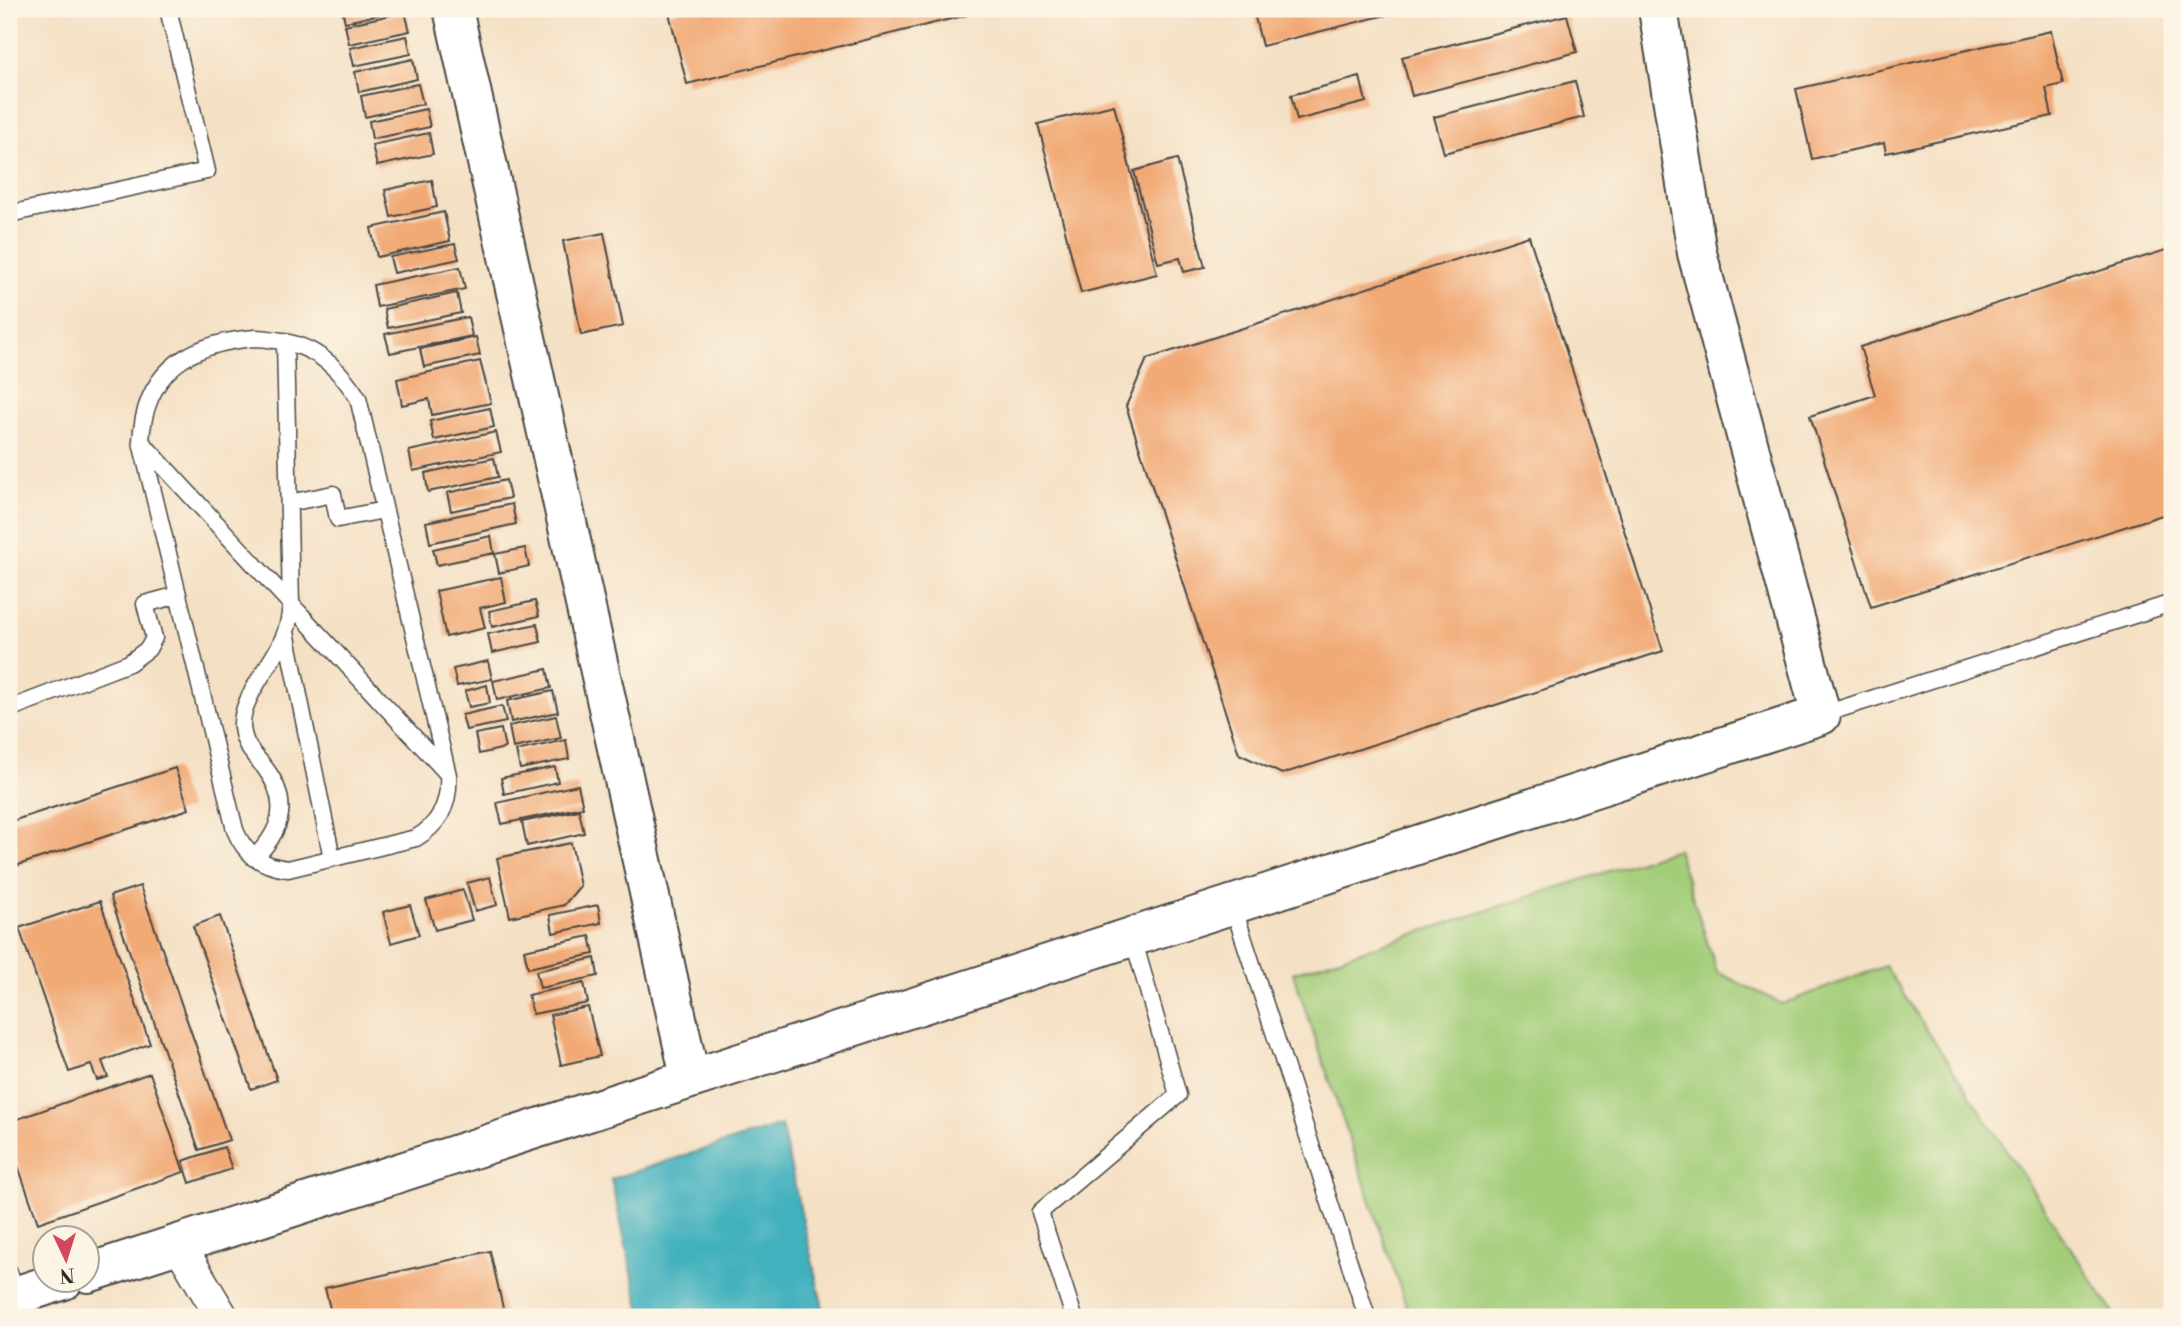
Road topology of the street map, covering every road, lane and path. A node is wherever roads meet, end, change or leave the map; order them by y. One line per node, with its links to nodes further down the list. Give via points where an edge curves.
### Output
1 (167, 9): 4 (lane, via 207,171)
2 (453, 9): 20 (street)
3 (1658, 9): 14 (street, via 1697,253)
4 (9, 214)
5 (285, 341): 6 (lane, via 235,340 180,360 150,396); 7 (lane); 8 (lane, via 315,352 333,365 358,398)
6 (141, 442): 9 (lane); 11 (lane)
7 (289, 503): 8 (lane, via 333,494 338,519); 11 (lane)
8 (384, 510): 15 (lane)
9 (178, 595): 13 (lane, via 145,604 154,638 148,649 129,663); 17 (lane, via 235,830)
10 (2172, 603): 14 (lane)
11 (291, 605): 12 (lane); 15 (lane)
12 (286, 632): 16 (lane); 17 (lane, via 243,714 247,748 271,776 280,802 277,830)
13 (9, 709)
14 (1821, 715): 18 (street)
15 (448, 775): 16 (lane, via 444,807 425,833)
16 (332, 858): 17 (lane, via 288,869)
17 (254, 859)
18 (1232, 903): 19 (street); 27 (lane)
19 (1132, 935): 20 (street); 26 (lane, via 1178,1095 1040,1212)
20 (690, 1077): 21 (street)
21 (178, 1243): 22 (street); 25 (street)
22 (102, 1268)
23 (32, 1286): 24 (street)
24 (12, 1289)
25 (222, 1317)
26 (1074, 1317)
27 (1367, 1317)

